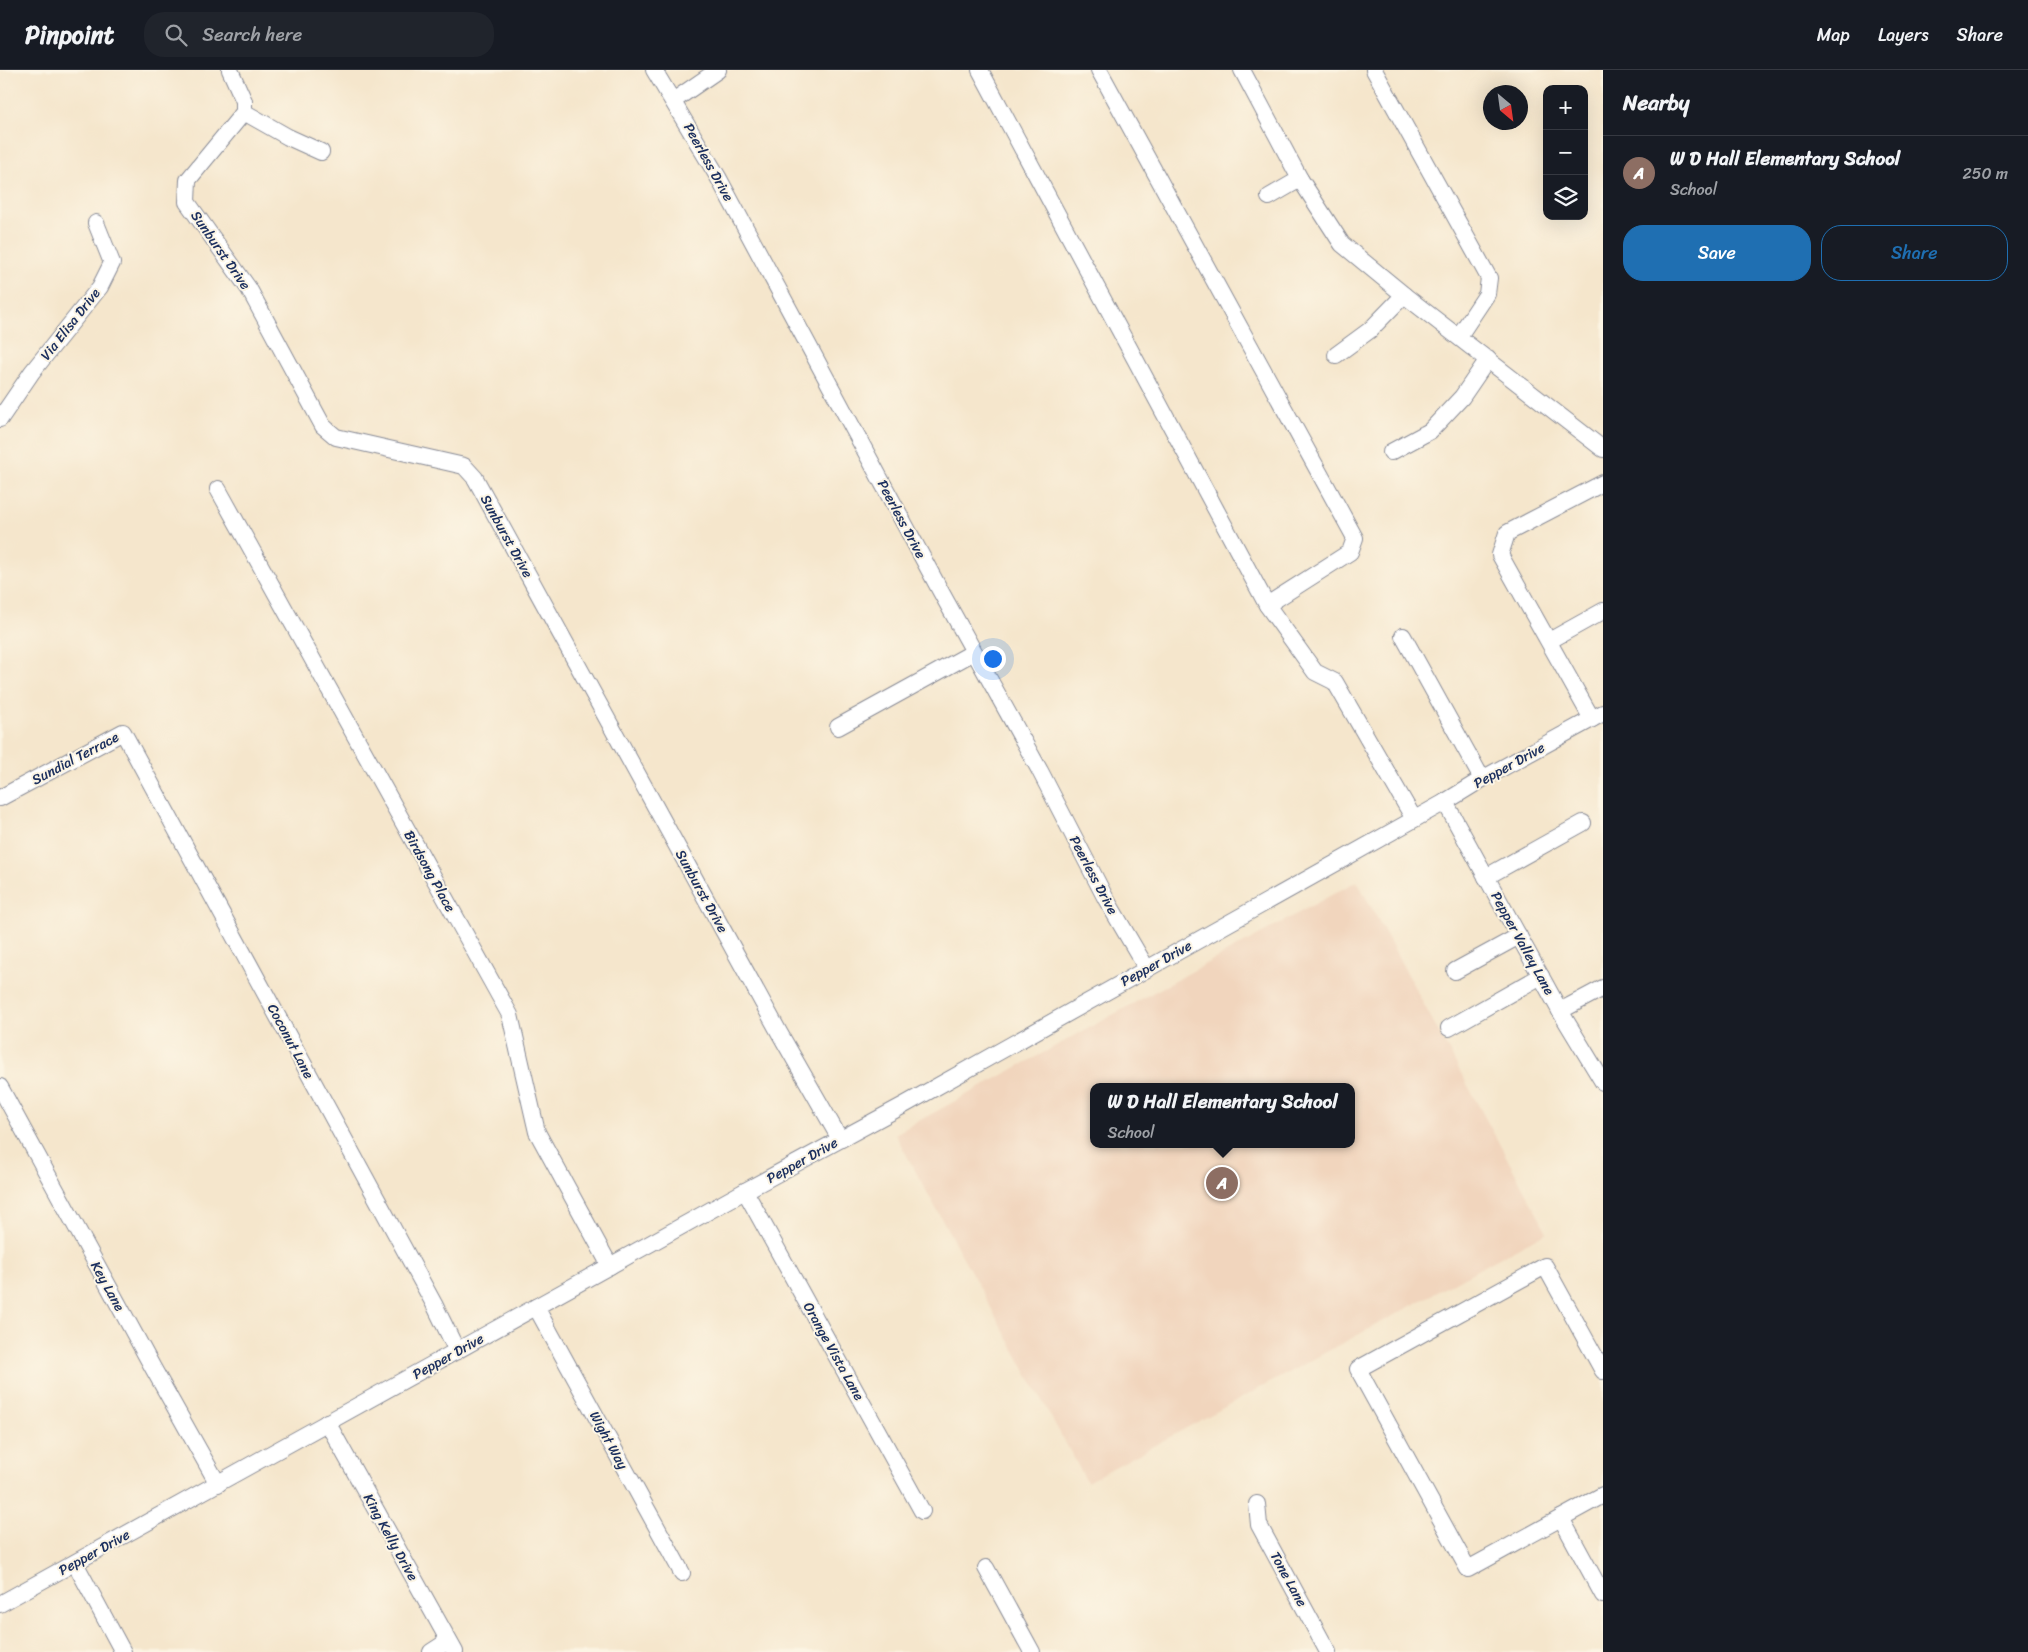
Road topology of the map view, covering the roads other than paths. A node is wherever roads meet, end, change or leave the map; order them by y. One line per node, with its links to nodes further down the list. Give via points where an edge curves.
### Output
1 (230, 70): 9 (street, via 244,101)
2 (654, 70): 8 (street, Peerless Drive)
3 (718, 70): 8 (street)
4 (980, 70): 23 (street)
5 (1100, 70): 23 (street, via 1355,538 1350,552)
6 (1242, 70): 11 (street)
7 (1374, 70): 15 (street, via 1489,278 1487,294)
8 (673, 101): 27 (street, Peerless Drive, via 718,177)
9 (244, 112): 10 (street); 46 (street, Sunburst Drive, via 188,180 187,202 249,289 323,426 336,437 464,466 475,478)
10 (321, 152)
11 (1300, 179): 12 (street); 14 (street, via 1342,244)
12 (1269, 197)
13 (96, 223): 18 (street, Via Elisa Drive, via 112,263 100,287 32,372)
14 (1404, 295): 15 (street); 16 (street, via 1370,330)
15 (1459, 336): 17 (street)
16 (1336, 355)
17 (1488, 359): 19 (street); 20 (street, via 1462,397 1430,431)
18 (0, 419)
19 (1603, 449)
20 (1391, 452)
21 (1603, 483): 26 (street, via 1506,533 1500,555)
22 (218, 489): 48 (street, Birdsong Place, via 510,1015 536,1132)
23 (1266, 605): 34 (street, via 1315,672 1334,682)
24 (1603, 611): 26 (street)
25 (1403, 636): 31 (street)
26 (1549, 642): 28 (street)
27 (974, 652): 29 (street); 38 (street, Peerless Drive)
28 (1598, 716): 31 (street, Pepper Drive)
29 (838, 727)
30 (123, 732): 32 (street, Sundial Terrace); 50 (street, Coconut Lane)
31 (1482, 779): 33 (street, Pepper Drive)
32 (0, 798)
33 (1445, 802): 34 (street, Pepper Drive); 36 (street, Pepper Valley Lane)
34 (1414, 819): 38 (street, Pepper Drive)
35 (1583, 823): 36 (street)
36 (1486, 877): 37 (street, Pepper Valley Lane)
37 (1519, 936): 39 (street); 40 (street, Pepper Valley Lane)
38 (1147, 969): 46 (street, Pepper Drive)
39 (1455, 971)
40 (1541, 976): 42 (street, Pepper Valley Lane); 43 (street)
41 (1603, 988): 42 (street)
42 (1560, 1011): 44 (street, Pepper Valley Lane)
43 (1449, 1028)
44 (1603, 1082)
45 (0, 1087): 53 (street, Key Lane)
46 (840, 1139): 47 (street, Pepper Drive)
47 (745, 1191): 48 (street, Pepper Drive); 56 (street, Orange Vista Lane)
48 (610, 1266): 49 (street, Pepper Drive)
49 (536, 1307): 50 (street, Pepper Drive); 60 (street, Wight Way)
50 (457, 1351): 52 (street, Pepper Drive)
51 (1603, 1371): 57 (street, via 1545,1266 1358,1369 1468,1569)
52 (327, 1422): 53 (street, Pepper Drive); 63 (street, King Kelly Drive)
53 (218, 1484): 58 (street, Pepper Drive)
54 (1603, 1495): 57 (street)
55 (1257, 1504): 67 (street, Tone Lane, via 1259,1526)
56 (922, 1511)
57 (1561, 1518): 61 (street)
58 (75, 1563): 62 (street, Pepper Drive); 64 (street)
59 (986, 1568): 66 (street)
60 (682, 1573)
61 (1603, 1595)
62 (0, 1604)
63 (452, 1646): 65 (street)
64 (123, 1652)
65 (431, 1652)
66 (1032, 1652)
67 (1328, 1652)

